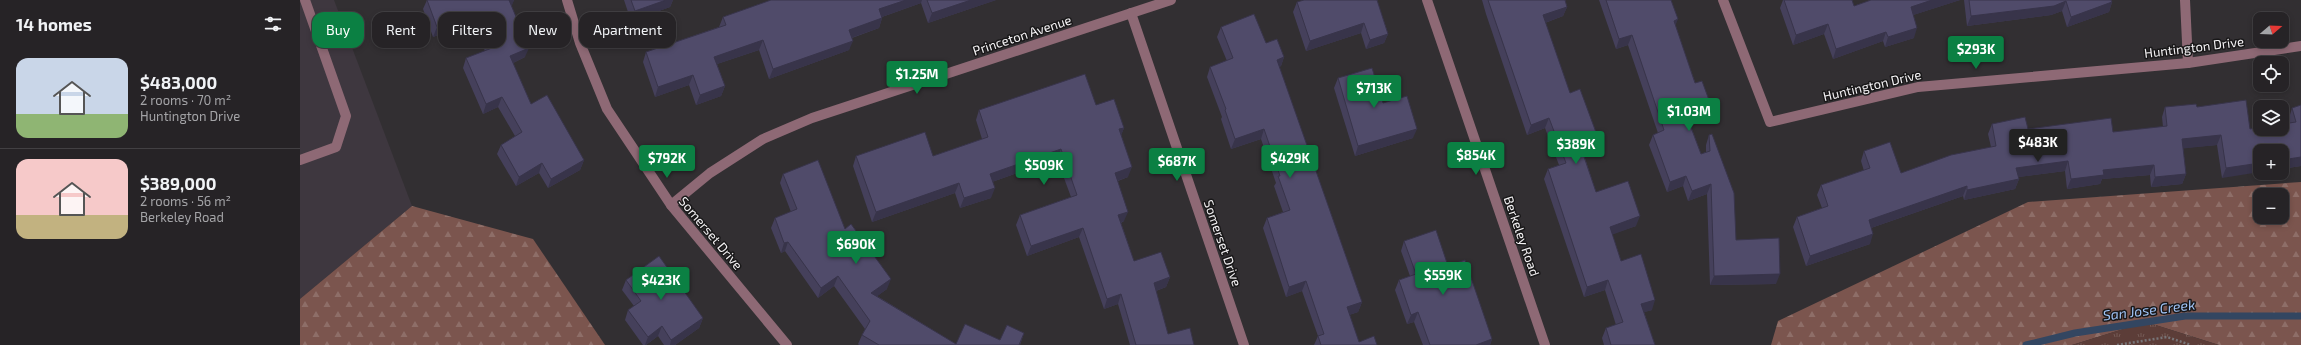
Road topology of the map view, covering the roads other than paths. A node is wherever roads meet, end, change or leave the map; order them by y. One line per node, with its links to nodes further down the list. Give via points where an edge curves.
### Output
1 (305, 0): 10 (street, via 346,116 336,147)
2 (567, 0): 11 (street, Somerset Drive, via 580,43 607,109)
3 (1171, 0): 7 (street, Princeton Avenue)
4 (1427, 0): 14 (street, Berkeley Road)
5 (1723, 0): 9 (street, Huntington Drive, via 1770,122 1918,87)
6 (2185, 0): 9 (street)
7 (1132, 13): 11 (street, Princeton Avenue, via 812,118 763,139 710,174); 13 (street, Somerset Drive)
8 (2301, 46): 9 (street, Huntington Drive)
9 (2188, 63)
10 (300, 160)
11 (670, 205): 12 (street, Somerset Drive)
12 (787, 345)
13 (1244, 345)
14 (1545, 345)

